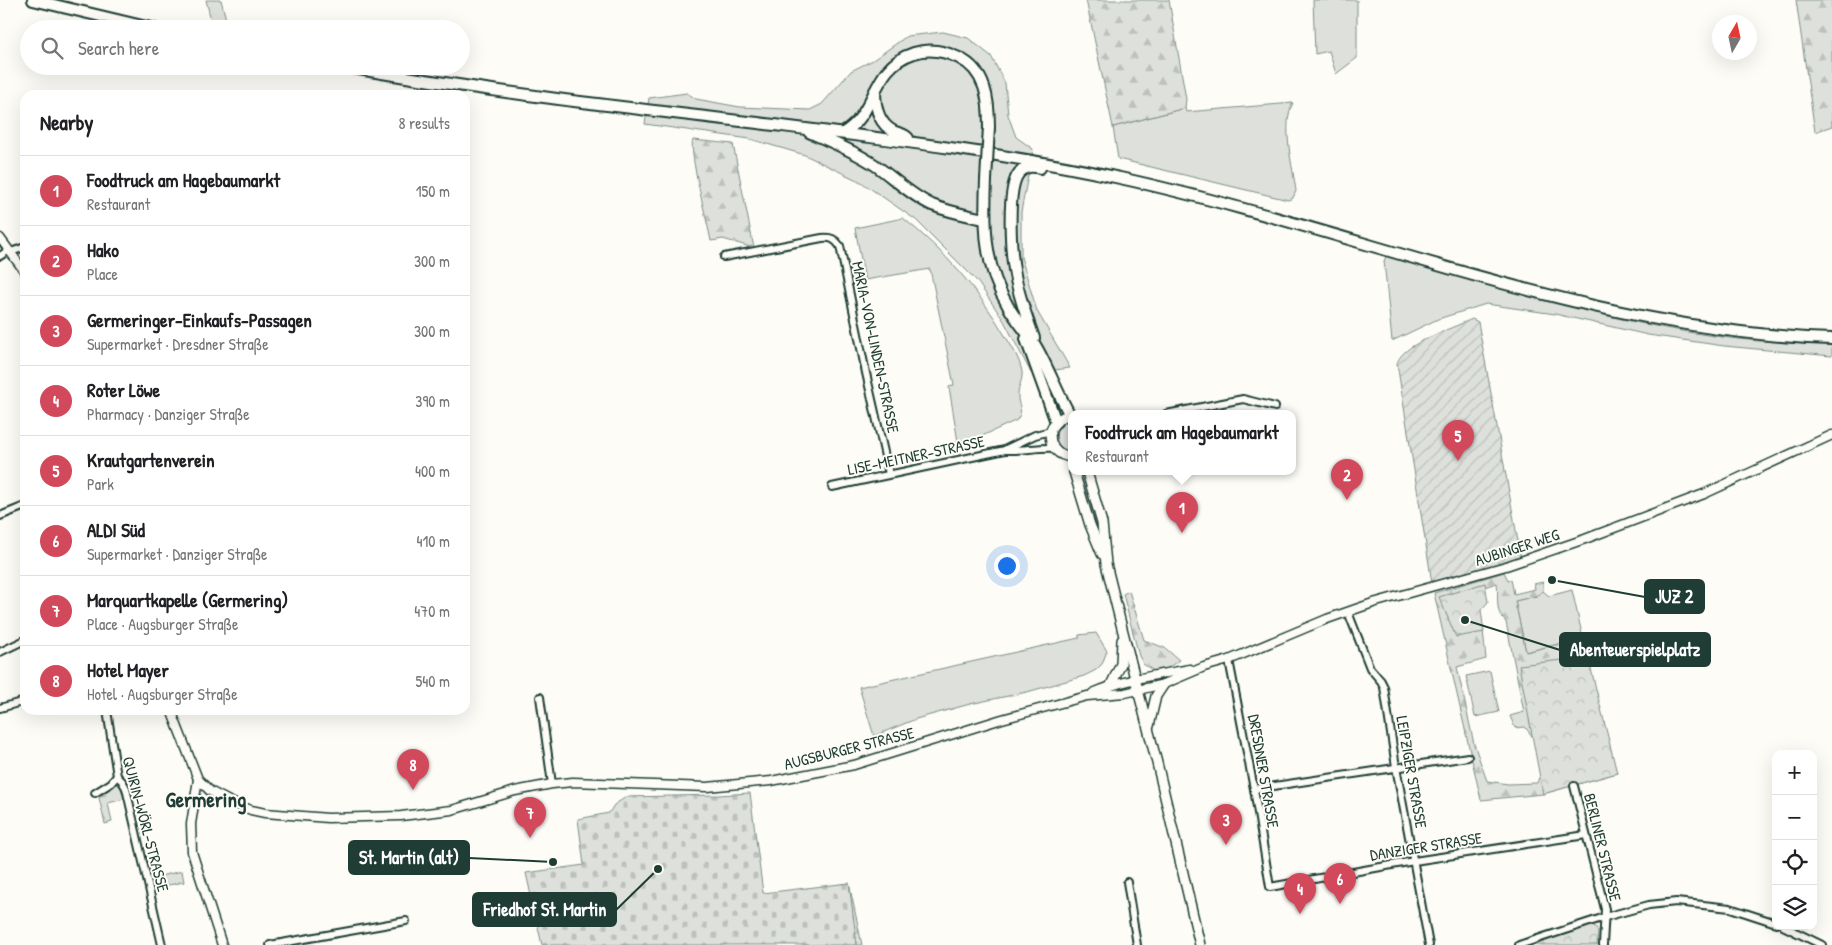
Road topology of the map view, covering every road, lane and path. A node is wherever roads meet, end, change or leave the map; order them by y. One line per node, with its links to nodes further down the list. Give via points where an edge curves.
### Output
1 (33, 0): 2 (main road)
2 (117, 20)
3 (392, 75): 5 (main road, via 555,100)
4 (875, 90): 6 (main road, via 858,123); 7 (main road, via 877,108 884,124 906,135); 9 (main road, bridge, via 884,74 908,55 930,50 952,54 971,66 984,85 989,102)
5 (799, 128): 6 (main road); 9 (main road, via 859,156 931,204)
6 (843, 133): 7 (main road)
7 (910, 142): 8 (main road)
8 (1053, 165): 17 (main road, via 1226,204 1500,284 1577,303 1705,329); 18 (main road, via 1044,169 1024,168 1016,178 1012,196 1012,258)
9 (984, 219): 16 (main road, via 988,254 996,282)
10 (0, 238): 12 (street)
11 (20, 248): 12 (street)
12 (10, 251): 13 (street); 15 (street)
13 (0, 256)
14 (724, 257): 28 (street, MARIA-VON-LINDEN-STRASSE, via 829,237 840,246)
15 (20, 265)
16 (1021, 326): 18 (main road); 23 (main road)
17 (1832, 340)
18 (1037, 349): 20 (main road)
19 (1275, 407): 21 (street, via 1243,399)
20 (1068, 410)
21 (1187, 410)
22 (1068, 416): 23 (main road)
23 (1054, 427): 25 (main road, via 1050,438); 26 (street, LISE-MEITNER-STRASSE)
24 (1832, 436): 35 (street, AUBINGER WEG, via 1704,494 1594,535 1506,566)
25 (1054, 448): 26 (street, LISE-MEITNER-STRASSE); 27 (main road)
26 (1005, 450): 28 (street, LISE-MEITNER-STRASSE)
27 (1068, 458)
28 (889, 474): 31 (street, LISE-MEITNER-STRASSE)
29 (1075, 475): 34 (main road)
30 (1088, 475): 34 (main road, via 1102,523)
31 (832, 486)
32 (20, 508): 33 (street)
33 (0, 516)
34 (1106, 564): 36 (main road)
35 (1348, 612): 39 (street, AUBINGER WEG); 53 (street, LEIPZIGER STRASSE, via 1370,668 1383,684)
36 (1122, 632): 41 (main road); 43 (main road, via 1121,664)
37 (20, 642): 38 (street)
38 (0, 652)
39 (1229, 660): 40 (street, AUBINGER WEG); 58 (street, DRESDNER STRASSE)
40 (1204, 667): 41 (street, AUBINGER WEG); 42 (street, AUBINGER WEG)
41 (1136, 679): 43 (street, AUGSBURGER STRASSE); 44 (main road)
42 (1164, 684): 44 (street, AUBINGER WEG); 51 (main road, via 1156,696)
43 (1111, 685): 45 (street, AUGSBURGER STRASSE)
44 (1138, 690): 45 (street, AUGSBURGER STRASSE); 51 (main road)
45 (1087, 696): 56 (street, AUGSBURGER STRASSE, via 854,765 771,781 707,787)
46 (540, 697): 56 (street)
47 (20, 702): 48 (street)
48 (0, 708)
49 (108, 715): 54 (street, QUIRIN-WÖRL-STRASSE)
50 (173, 715): 55 (street, AUGSBURGER STRASSE)
51 (1149, 729): 72 (main road)
52 (1468, 756): 53 (street)
53 (1396, 767): 58 (street); 61 (street, LEIPZIGER STRASSE)
54 (117, 776): 59 (street); 68 (street, QUIRIN-WÖRL-STRASSE, via 126,788)
55 (198, 778): 56 (street, AUGSBURGER STRASSE, via 216,795 251,810 328,818 446,811); 69 (street, via 191,824 192,852)
56 (552, 784)
57 (1574, 786): 60 (street, BERLINER STRASSE)
58 (1254, 789): 63 (street, DRESDNER STRASSE)
59 (95, 793)
60 (1586, 835): 61 (street, DANZIGER STRASSE); 64 (street, BERLINER STRASSE)
61 (1414, 861): 63 (street, DANZIGER STRASSE); 73 (street, LEIPZIGER STRASSE)
62 (1127, 882): 71 (street)
63 (1270, 887)
64 (1605, 917): 66 (street, via 1676,902 1730,908); 74 (street); 75 (street, BERLINER STRASSE)
65 (406, 921): 70 (street)
66 (1772, 922)
67 (1790, 930): 76 (street)
68 (162, 945)
69 (222, 945)
70 (270, 945)
71 (1137, 945)
72 (1200, 945)
73 (1429, 945)
74 (1519, 945)
75 (1603, 945)
76 (1822, 945)

